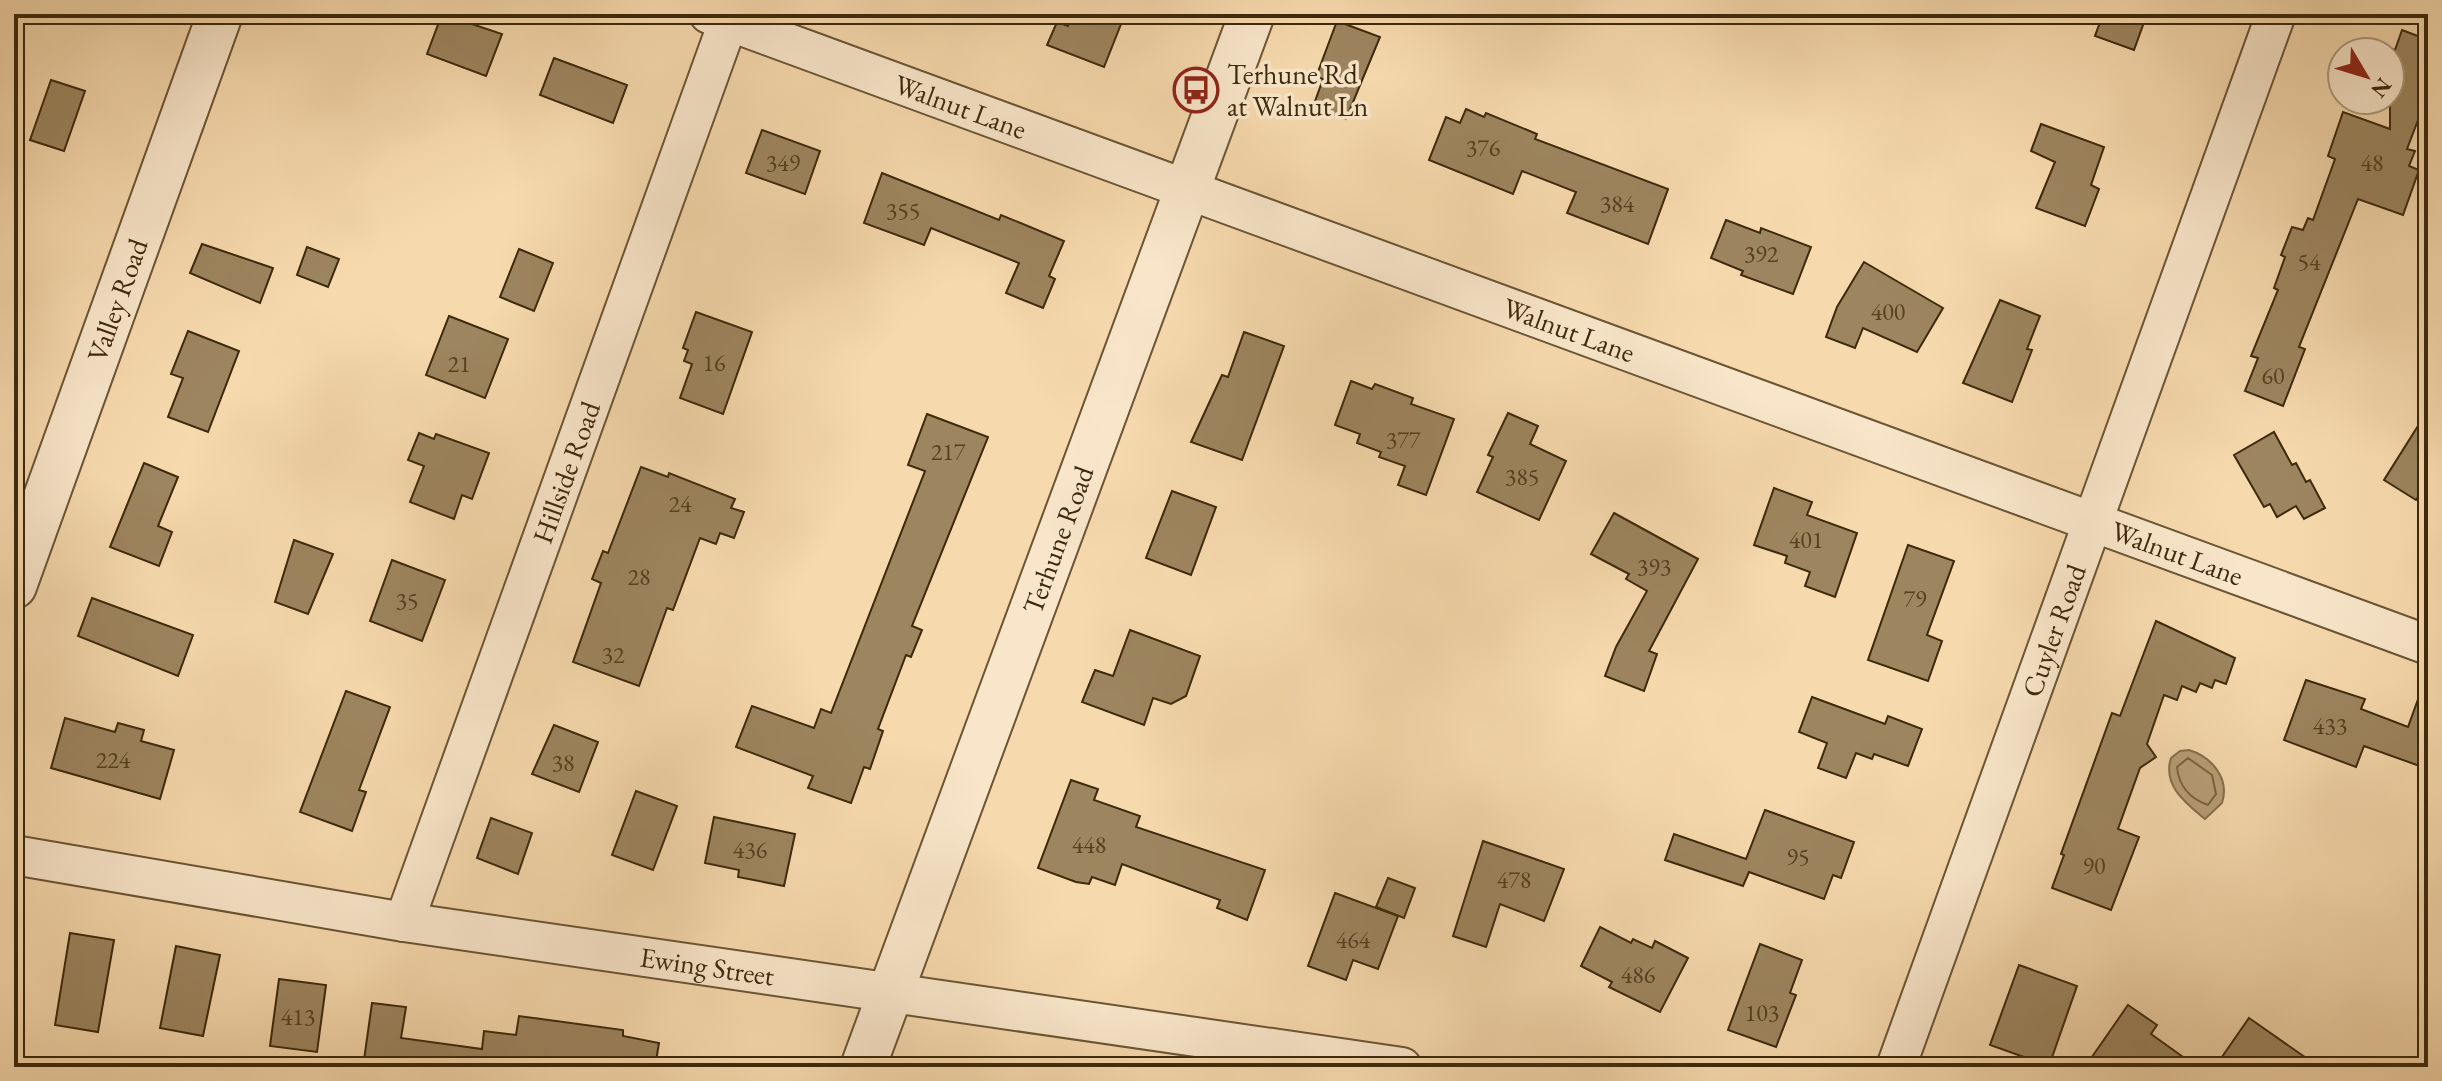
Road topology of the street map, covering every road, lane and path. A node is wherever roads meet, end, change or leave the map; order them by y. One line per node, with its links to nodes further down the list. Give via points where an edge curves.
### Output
1 (220, 14): 7 (street, Valley Road)
2 (1252, 14): 5 (street, Terhune Road)
3 (2276, 14): 6 (street, Cuyler Road)
4 (723, 16): 5 (street, Walnut Lane); 10 (street, Hillside Road)
5 (1187, 190): 6 (street, Walnut Lane); 11 (street, Terhune Road)
6 (2091, 523): 8 (street, Walnut Lane); 14 (street, Cuyler Road)
7 (14, 586)
8 (2428, 645)
9 (14, 855): 10 (street, Ewing Street)
10 (404, 922): 11 (street, Ewing Street)
11 (891, 994): 12 (street, Terhune Road); 13 (street, Ewing Street)
12 (863, 1067)
13 (1402, 1067)
14 (1896, 1067)

